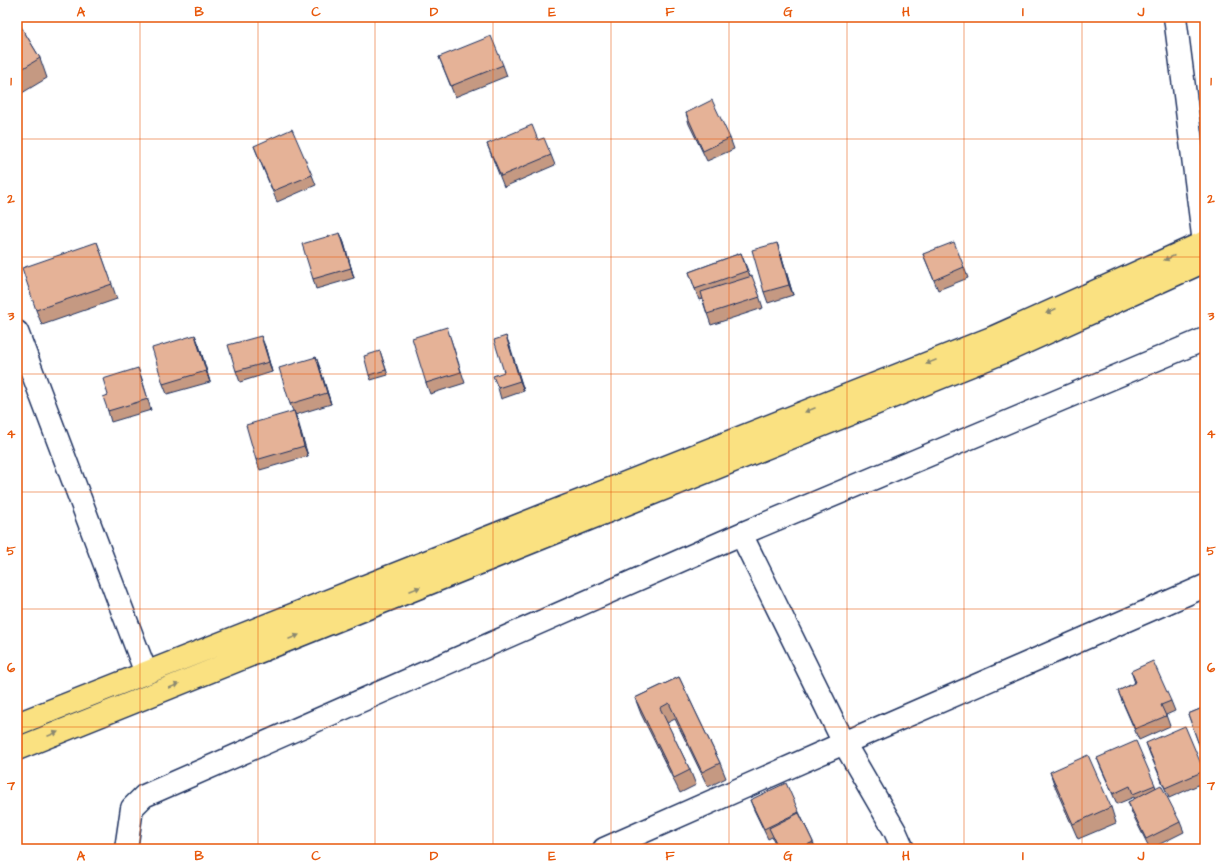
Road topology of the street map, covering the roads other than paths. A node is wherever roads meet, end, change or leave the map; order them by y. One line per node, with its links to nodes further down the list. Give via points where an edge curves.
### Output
1 (1175, 17): 2 (street)
2 (1205, 249): 7 (main road, one-way to 7, via 994,337); 10 (main road, one-way to 2, via 1004,352)
3 (17, 332): 7 (street)
4 (1205, 339): 5 (street)
5 (741, 534): 9 (street); 11 (street, via 144,796 132,808)
6 (1205, 586): 9 (street)
7 (146, 673): 8 (main road)
8 (17, 724)
9 (844, 743): 12 (street); 13 (street)
10 (17, 749)
11 (126, 849)
12 (604, 849)
13 (903, 849)

